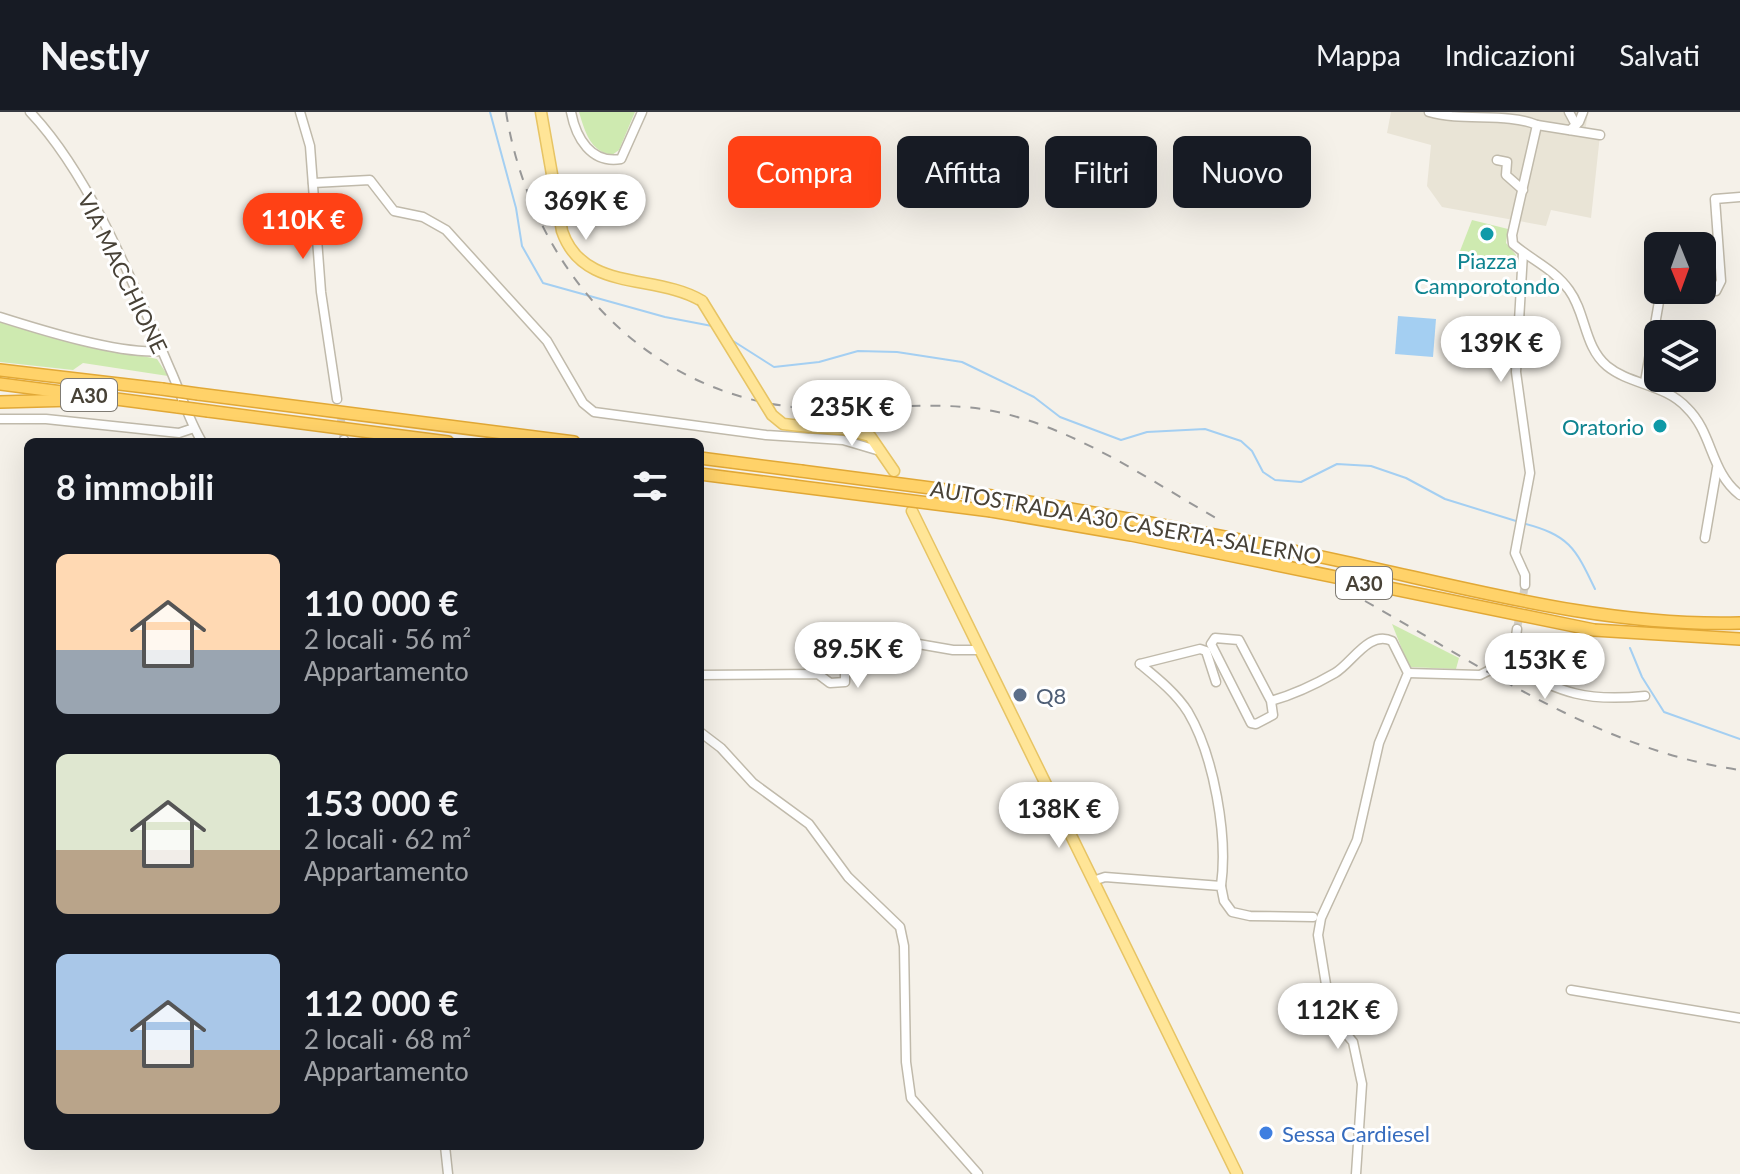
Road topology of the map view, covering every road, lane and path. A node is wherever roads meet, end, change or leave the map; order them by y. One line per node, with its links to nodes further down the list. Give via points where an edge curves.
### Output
1 (30, 112): 19 (street, VIA MACCHIONE, via 52,135 94,208)
2 (300, 112): 13 (street, via 306,120)
3 (541, 112): 34 (main road, bridge, via 562,231 579,260 617,278 702,301 772,415 783,424 870,436)
4 (571, 112): 5 (street, via 575,129 592,154 613,161 621,159)
5 (642, 112)
6 (1429, 112): 9 (street, via 1518,117)
7 (1569, 112): 10 (street)
8 (1583, 112): 10 (street)
9 (1537, 125): 10 (street); 14 (street)
10 (1573, 128): 11 (street)
11 (1600, 135)
12 (1497, 160): 14 (street, via 1507,162 1506,175)
13 (313, 183): 24 (street, via 321,292); 34 (street, via 370,180 394,211 423,217 446,230 547,341 583,403 594,412 843,440)
14 (1523, 190): 16 (street, via 1512,235)
15 (1740, 197): 17 (street, via 1715,199 1721,281)
16 (1523, 253): 21 (street, via 1548,267 1571,292 1597,356 1609,368); 42 (street, via 1516,372 1530,473 1515,553)
17 (1716, 291)
18 (0, 317): 19 (street, via 88,340)
19 (162, 351): 28 (street, VIA MACCHIONE)
20 (0, 370): 33 (highway, A30, bridge)
21 (1644, 382)
22 (0, 384): 26 (highway, A30)
23 (1666, 392): 36 (street, via 1689,409)
24 (337, 399)
25 (0, 402): 26 (highway, via 62,399)
26 (178, 407): 32 (highway, A30, bridge)
27 (0, 419): 29 (street)
28 (194, 428): 29 (street); 31 (street, VIA MACCHIONE)
29 (164, 431): 30 (street)
30 (163, 438)
31 (200, 438)
32 (417, 438)
33 (543, 438)
34 (884, 454): 37 (main road)
35 (704, 459): 43 (highway, AUTOSTRADA A30 CASERTA-SALERNO / A30, bridge, via 992,496 1191,529 1577,611 1648,621)
36 (1717, 467): 39 (street); 41 (street)
37 (894, 471)
38 (704, 475): 45 (highway, AUTOSTRADA A30 CASERTA-SALERNO / A30, bridge, via 991,511 1160,540 1594,630)
39 (1740, 495)
40 (912, 511): 46 (main road)
41 (1705, 538)
42 (1525, 585)
43 (1740, 623)
44 (1517, 629): 47 (street)
45 (1740, 639)
46 (980, 650): 49 (street, via 849,632 845,682 830,683 818,674); 54 (main road)
47 (1512, 667): 48 (street, via 1500,665 1480,675); 51 (street, via 1567,694 1593,699)
48 (1408, 673): 52 (street, via 1392,641 1377,640 1337,672); 56 (street, via 1379,743 1357,840 1330,898)
49 (704, 675)
50 (1216, 682): 55 (street, via 1206,651 1200,649 1140,664 1183,706 1196,729 1223,837)
51 (1645, 696)
52 (1271, 701): 52 (street, via 1239,640 1215,638 1211,644 1251,723 1273,715)
53 (704, 735): 61 (street, via 753,783 809,824 848,877 900,927 911,1098)
54 (1093, 881): 55 (street, via 1105,877); 62 (main road)
55 (1221, 886): 56 (street, via 1232,912 1287,918)
56 (1316, 915): 63 (street, via 1329,1003 1353,1042 1362,1084)
57 (1571, 990): 58 (street)
58 (1740, 1018)
59 (445, 1150): 60 (street)
60 (448, 1174)
61 (978, 1174)
62 (1237, 1174)
63 (1356, 1174)

